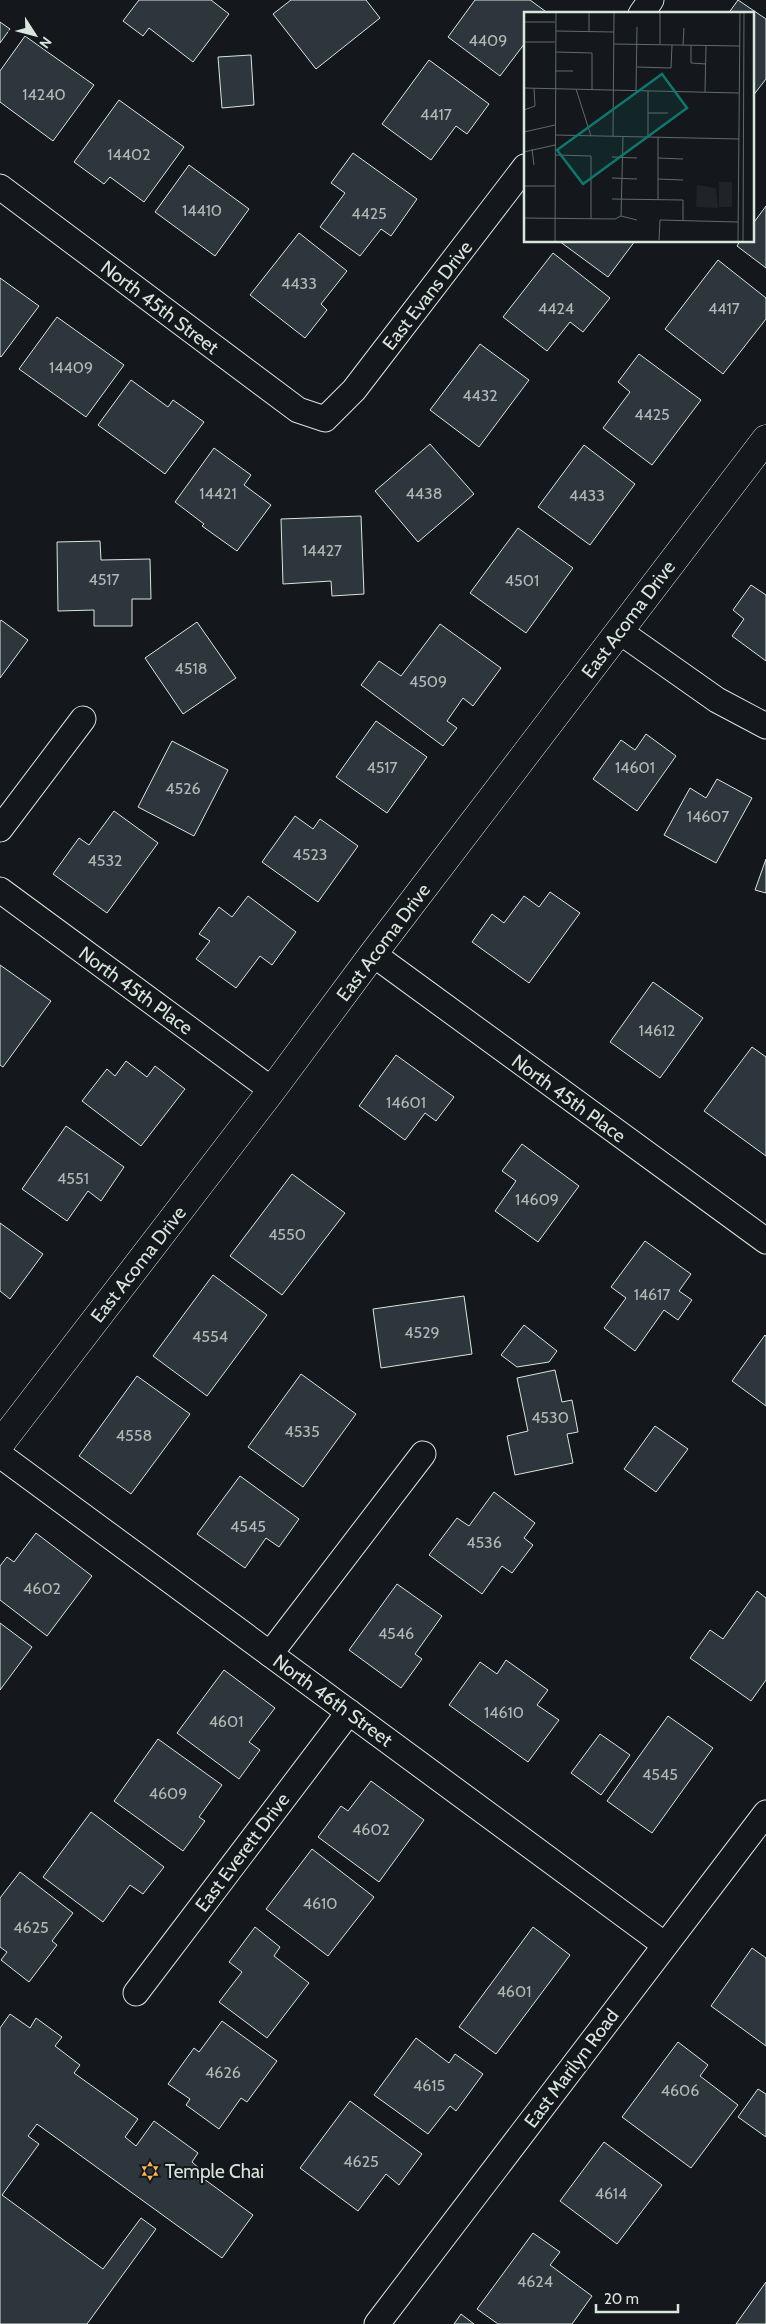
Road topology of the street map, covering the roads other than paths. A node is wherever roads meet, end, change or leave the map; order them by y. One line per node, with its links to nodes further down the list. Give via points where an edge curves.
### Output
1 (651, 0): 2 (street)
2 (642, 12)
3 (524, 167): 5 (street, East Evans Drive, via 354,390)
4 (0, 187): 5 (street, North 45th Street, via 298,410)
5 (325, 419)
6 (766, 439): 7 (street, East Acoma Drive)
7 (619, 631): 9 (street, via 717,700); 12 (street, East Acoma Drive)
8 (83, 719): 10 (street)
9 (766, 726)
10 (0, 829)
11 (0, 890): 13 (street, North 45th Place)
12 (373, 954): 13 (street, East Acoma Drive); 14 (street, North 45th Place)
13 (272, 1090): 15 (street, East Acoma Drive)
14 (766, 1241)
15 (0, 1444)
16 (0, 1454): 18 (street, North 46th Street)
17 (423, 1454): 18 (street)
18 (270, 1654): 19 (street, North 46th Street)
19 (349, 1712): 21 (street, North 46th Street); 22 (street, East Everett Drive)
20 (766, 1813): 21 (street, East Marilyn Road)
21 (665, 1945): 23 (street, East Marilyn Road)
22 (136, 1993)
23 (377, 2324)

